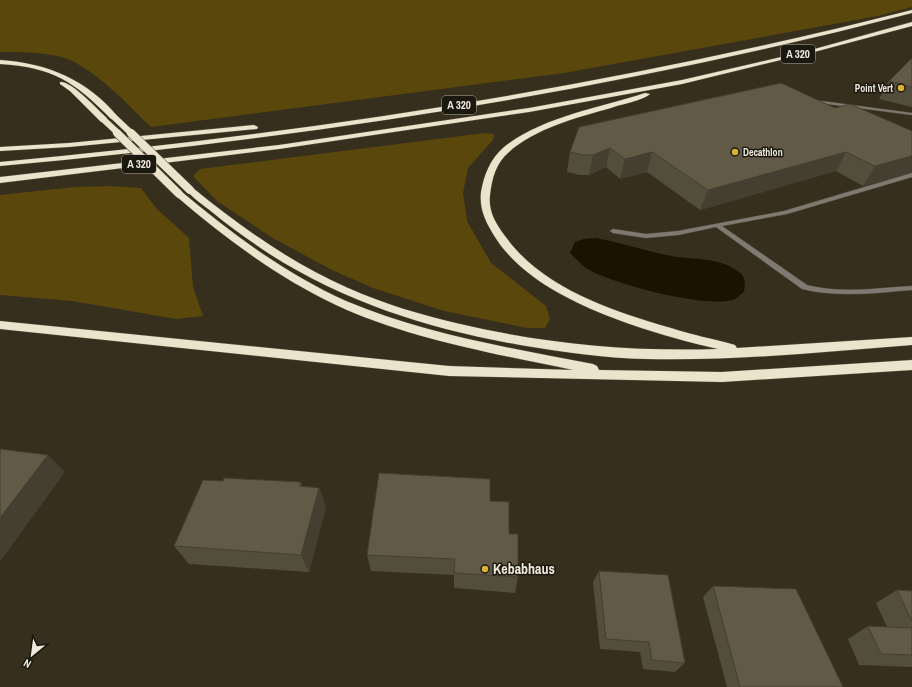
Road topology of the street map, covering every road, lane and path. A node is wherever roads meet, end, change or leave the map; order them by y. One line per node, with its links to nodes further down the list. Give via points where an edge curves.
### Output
1 (912, 11): 8 (highway, A 320, via 739,54 577,86)
2 (912, 24): 5 (highway, A 320)
3 (0, 62): 15 (highway, bridge, via 37,66 59,73 83,88 114,117)
4 (0, 66): 15 (highway, bridge, via 29,69 50,76 72,90)
5 (682, 82): 14 (highway, A 320, via 529,110 327,141); 21 (highway, via 618,105 568,118 532,133 504,151 489,174 484,203 499,237 518,258 543,279 586,302 651,328)
6 (811, 100): 7 (lane)
7 (912, 114)
8 (385, 118): 9 (highway, via 325,119); 12 (highway, A 320, via 186,144)
9 (286, 124)
10 (262, 126): 11 (highway, via 70,145)
11 (0, 149)
12 (0, 164)
13 (912, 175): 16 (lane, via 785,213)
14 (0, 180)
15 (184, 192): 21 (highway, via 287,260 343,290 391,309 451,326 521,341 604,352 666,355); 23 (highway, via 211,222 243,246 331,299 384,319 446,337)
16 (717, 226): 17 (lane, via 646,236); 18 (lane, via 805,287 816,291 838,293)
17 (613, 231)
18 (912, 288)
19 (0, 325): 23 (highway, via 449,371)
20 (912, 341): 21 (highway)
21 (748, 352)
22 (912, 365): 23 (highway, via 758,375)
23 (630, 376)

